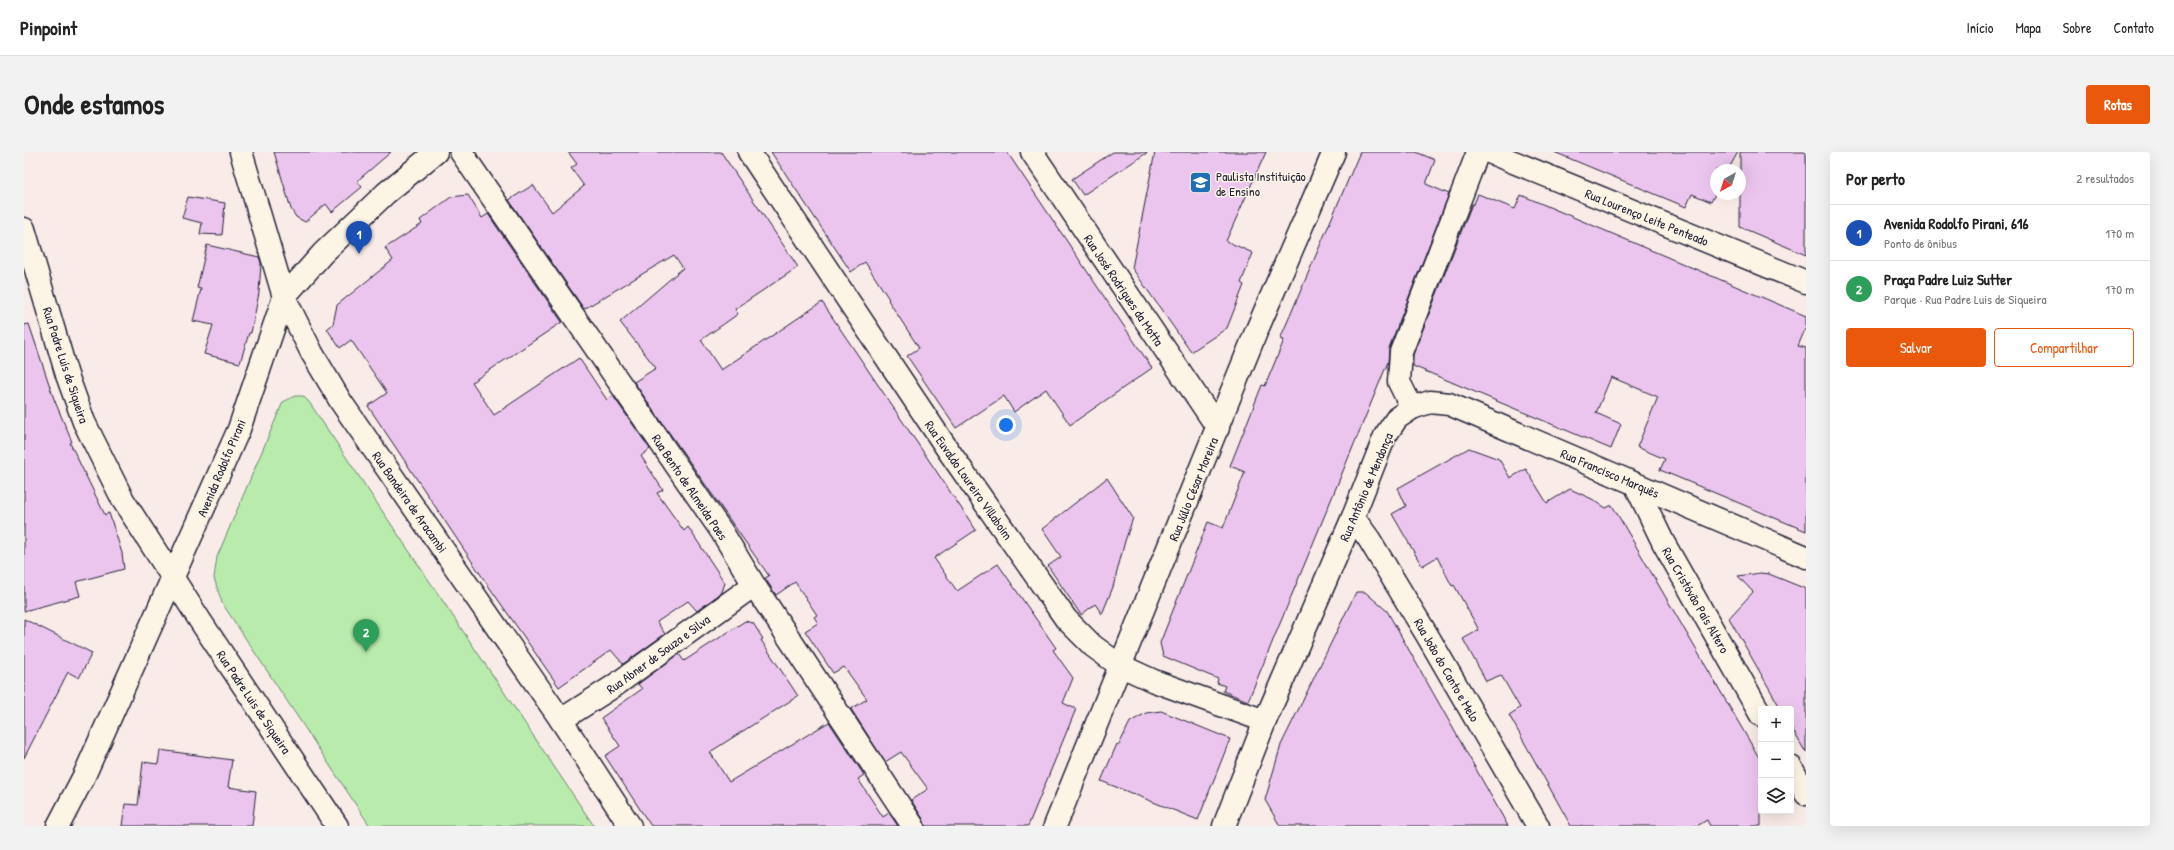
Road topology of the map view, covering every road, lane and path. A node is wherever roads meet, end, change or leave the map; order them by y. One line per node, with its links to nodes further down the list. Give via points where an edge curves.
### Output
1 (241, 152): 11 (street, Rua Bandeira de Aracambi)
2 (436, 152): 11 (street, Avenida Rodolfo Pirani, via 386,193 323,253)
3 (461, 152): 18 (street, Rua Bento de Almeida Paes, via 722,532)
4 (748, 152): 19 (street, Rua Euvaldo Loureiro Villaboim, via 948,450 1066,619 1093,646)
5 (1032, 152): 13 (street, Rua José Rodrigues da Motta)
6 (1334, 152): 13 (street, Rua Júlio César Moreira, via 1256,332)
7 (1478, 152): 12 (street, via 1401,352 1399,382)
8 (1488, 152): 10 (street, Rua Lourenço Leite Penteado)
9 (24, 229): 17 (street, Rua Padre Luís de Siqueira, via 67,375 84,422 123,500)
10 (1806, 282)
11 (284, 297): 17 (street, Avenida Rodolfo Pirani, via 239,429); 21 (street, Rua Bandeira de Aracambi, via 312,353 341,402)
12 (1412, 408): 14 (street, Rua Francisco Marquês, via 1430,402 1449,404); 15 (street, Rua Antônio de Mendonça, via 1397,418 1385,436)
13 (1218, 428): 19 (street, Rua Júlio César Moreira)
14 (1635, 484): 16 (street, Rua Francisco Marquês); 20 (street, Rua Cristóvão País Altero, via 1663,542)
15 (1354, 517): 22 (street, Rua Antônio de Mendonça); 31 (street, Rua João do Canto e Melo, via 1420,622)
16 (1806, 557)
17 (173, 577): 26 (street, Avenida Rodolfo Pirani, via 84,776); 27 (street, Rua Padre Luis de Siqueira, via 200,622)
18 (754, 585): 21 (street, Rua Abner de Souza e Silva, via 614,686); 29 (street, Rua Bento de Almeida Paes)
19 (1119, 665): 22 (street, Rua Euvaldo Loureiro Villaboim, via 1154,681); 30 (street, Rua Júlio César Moreira, via 1104,710)
20 (1758, 710)
21 (561, 720): 28 (street, Rua Bandeira de Aracambi)
22 (1265, 721): 25 (street, Rua Antônio de Mendonça)
23 (1794, 772): 24 (street)
24 (1806, 794)
25 (1228, 824)
26 (58, 826)
27 (337, 826)
28 (630, 826)
29 (912, 826)
30 (1055, 826)
31 (1538, 826)

